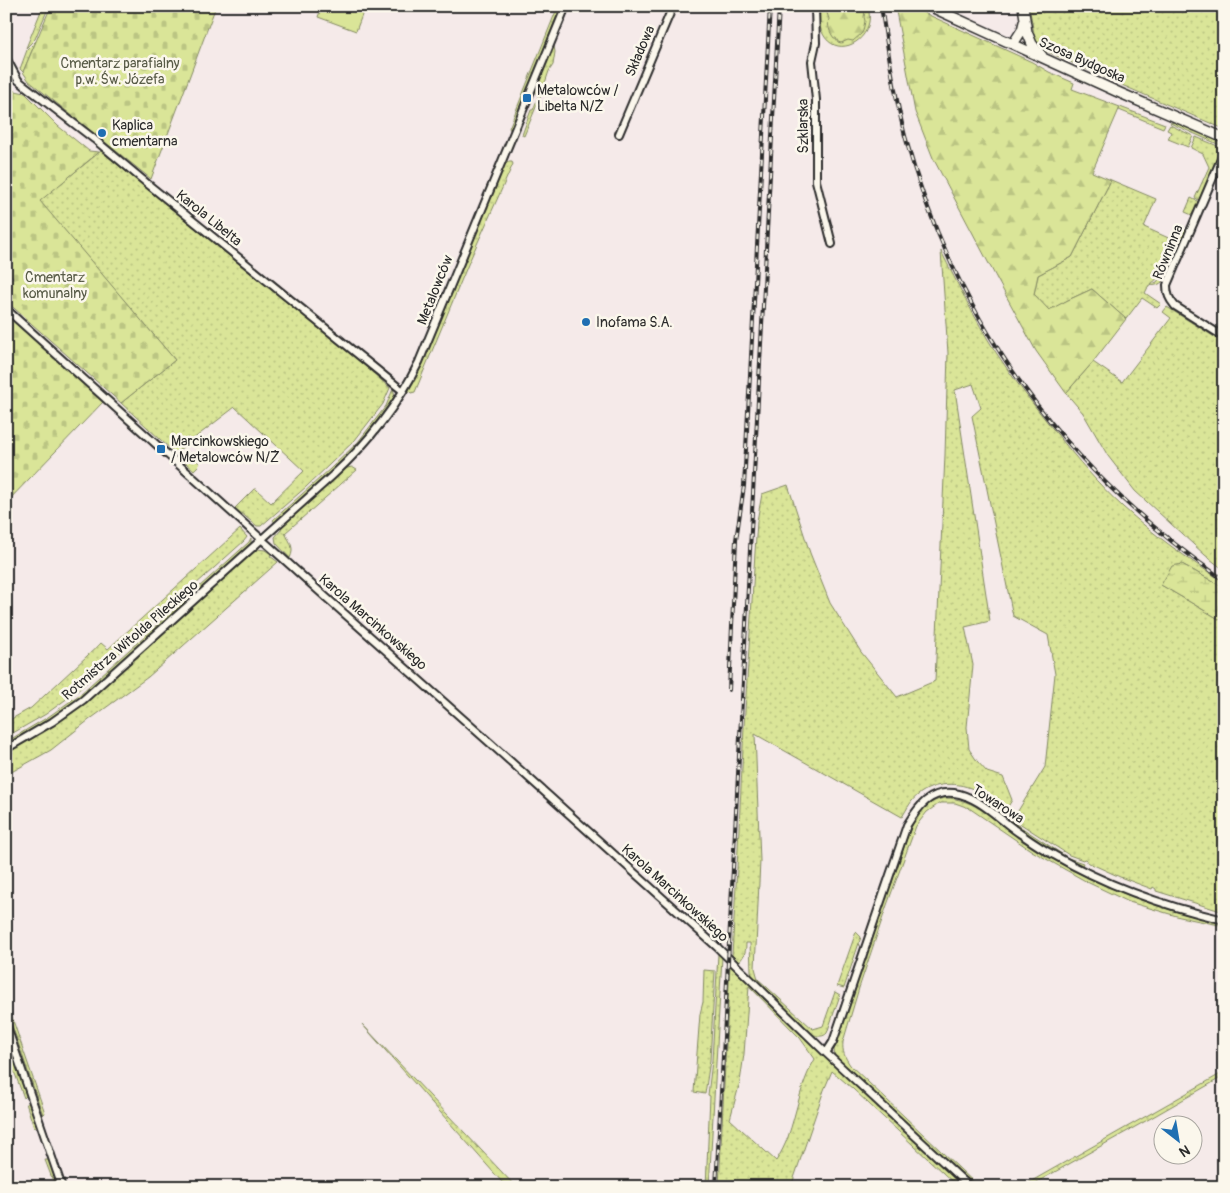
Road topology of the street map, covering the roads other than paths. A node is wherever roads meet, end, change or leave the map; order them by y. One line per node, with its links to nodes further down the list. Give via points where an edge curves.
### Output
1 (566, 6): 16 (street, Metalowców, via 426,345)
2 (673, 6): 10 (street, Składowa)
3 (815, 6): 13 (street, Szklarska, via 816,43 812,61 816,100 816,181)
4 (929, 6): 7 (main road, Szosa Bydgoska)
5 (1023, 6): 6 (main road)
6 (1025, 20): 7 (main road); 9 (main road, via 1032,44)
7 (1013, 44): 9 (main road, Szosa Bydgoska)
8 (6, 58): 16 (street, Karola Libelta, via 18,80)
9 (1044, 58): 11 (main road, Szosa Bydgoska)
10 (619, 134)
11 (1224, 138)
12 (1224, 152): 15 (street, Równinna, via 1167,285 1167,294 1175,306)
13 (832, 244)
14 (6, 309): 17 (street, Karola Marcinkowskiego)
15 (1224, 337)
16 (403, 391): 17 (street, Metalowców, via 380,426 351,458)
17 (262, 539): 18 (street, Rotmistrza Witolda Pileckiego, via 83,700); 21 (street, Karola Marcinkowskiego, via 724,954)
18 (6, 749)
19 (1224, 920): 21 (street, Towarowa, via 1157,902 1092,876 1034,843 966,796 948,793 932,796 922,803 907,825 833,1042)
20 (6, 1024): 22 (street)
21 (826, 1053): 23 (street, Karola Marcinkowskiego)
22 (62, 1187)
23 (970, 1187)

